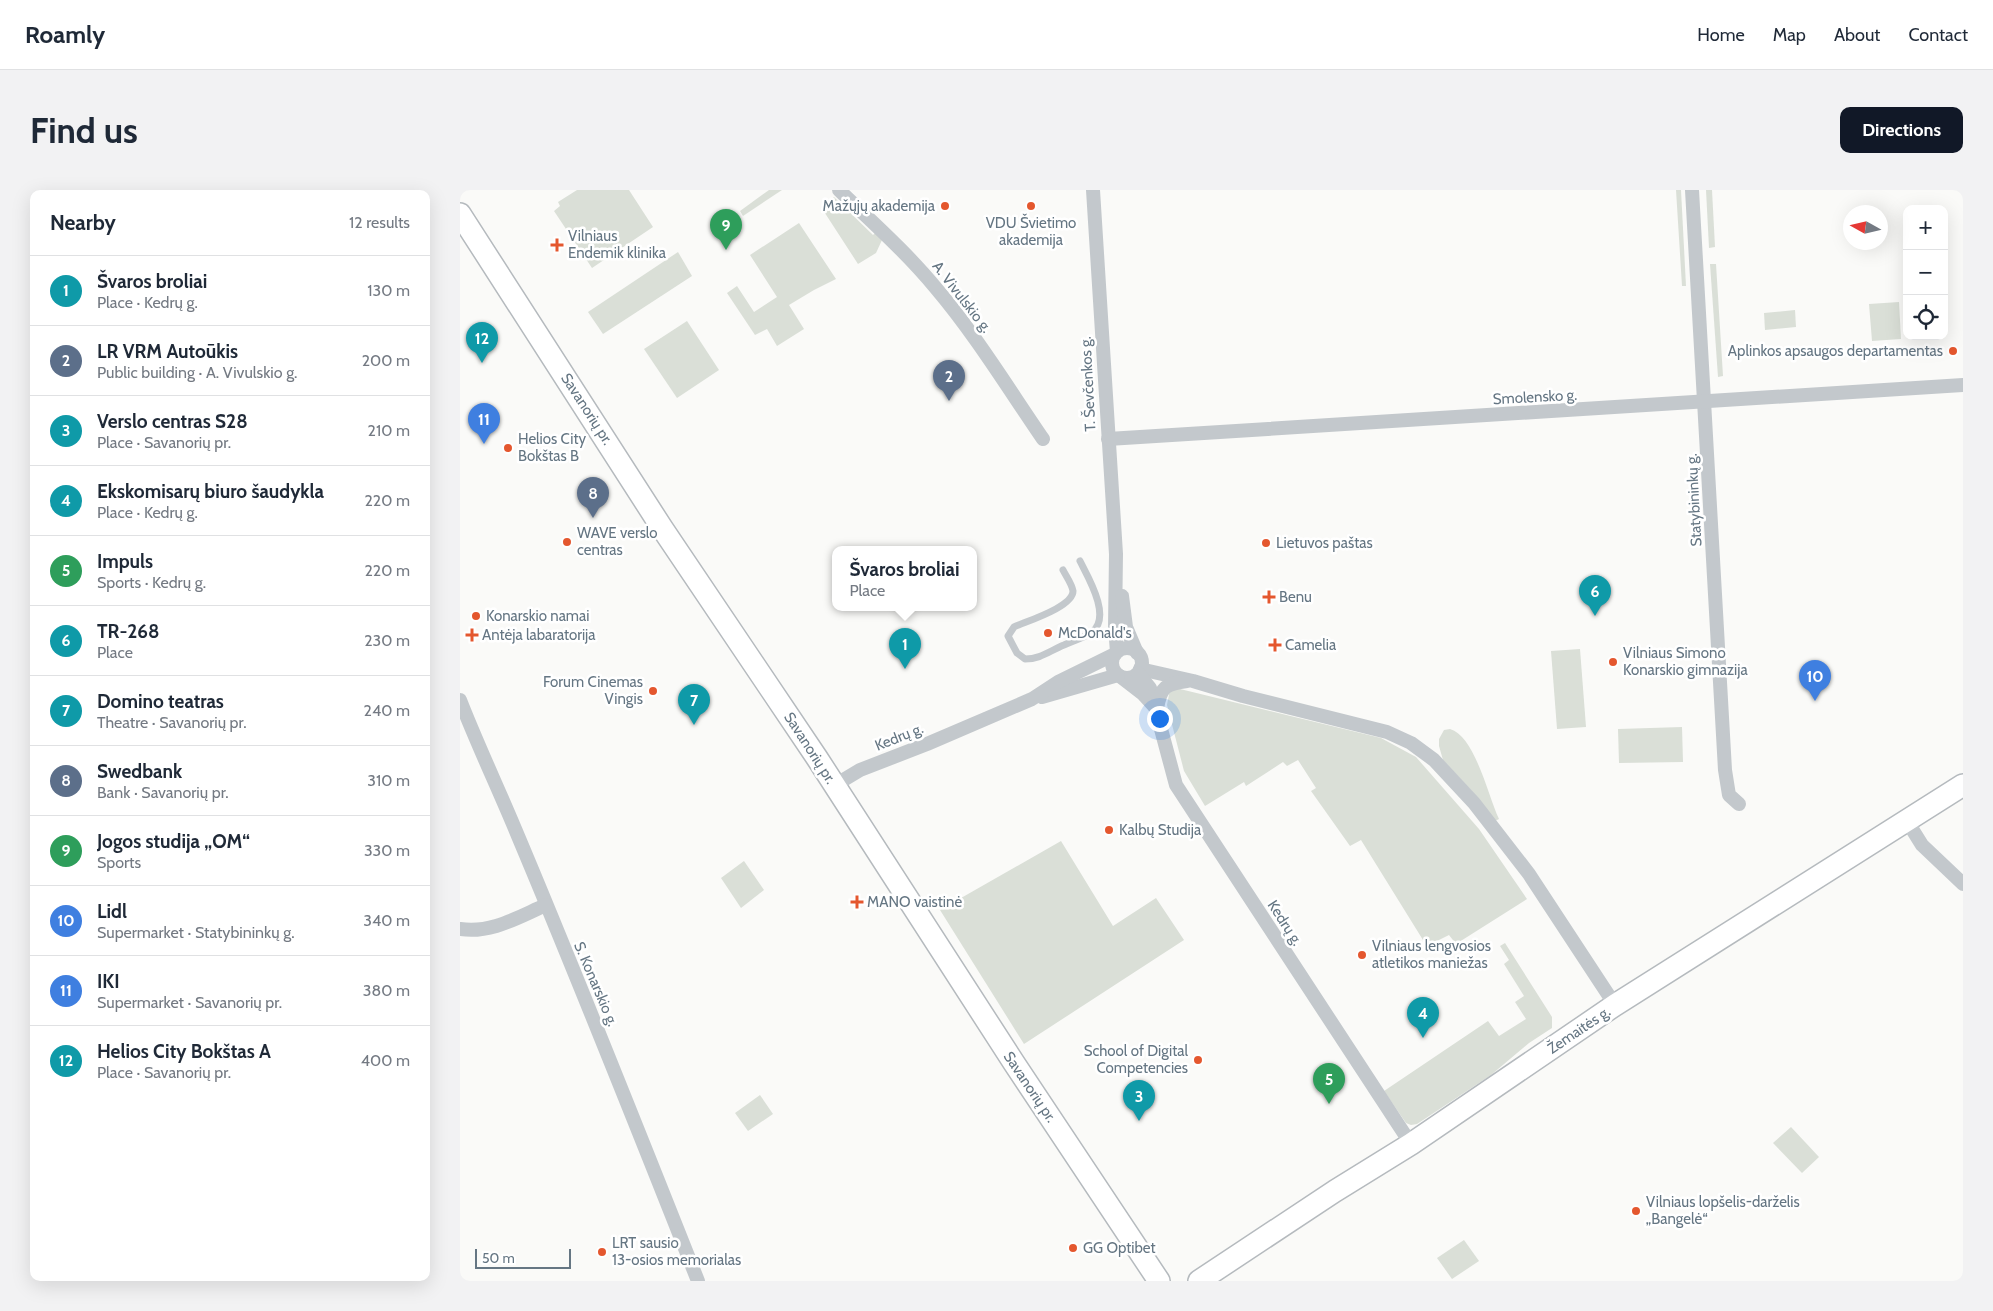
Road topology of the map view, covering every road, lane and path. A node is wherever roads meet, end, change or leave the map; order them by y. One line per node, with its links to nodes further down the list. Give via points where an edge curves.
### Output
1 (839, 190): 7 (street, A. Vivulskio g., via 936,288)
2 (1093, 190): 8 (street, T. Ševčenkos g.)
3 (1692, 190): 6 (street, Statybininkų g.)
4 (460, 214): 19 (main road, Savanorių pr., via 662,528)
5 (1963, 385): 6 (street, Smolensko g.)
6 (1704, 403): 8 (street, Smolensko g.); 21 (street, Statybininkų g., via 1725,770 1729,795)
7 (1043, 439)
8 (1108, 439): 11 (street, T. Ševčenkos g.)
9 (1080, 561): 10 (lane, via 1098,602 1099,618 1095,629 1036,659 1024,659 1016,653 1008,636 1010,631 1014,626 1064,605 1071,598 1073,592)
10 (1063, 570)
11 (1117, 576): 12 (street, T. Ševčenkos g.); 13 (street, T. Ševčenkos g., via 1126,627)
12 (1116, 653): 13 (street, via 1126,648); 14 (street, via 1112,667); 16 (street, Kedrų g.)
13 (1138, 663): 14 (street, via 1131,677); 15 (street); 18 (street, Kedrų g.)
14 (1120, 676): 16 (street, Kedrų g.); 18 (street)
15 (1193, 681): 18 (street, via 1166,686 1160,694); 26 (street, via 1387,732 1412,743 1434,760 1474,803 1529,874)
16 (1032, 699): 19 (street, Kedrų g., via 860,770)
17 (460, 700): 24 (street, S. Konarskio g.)
18 (1157, 709): 27 (street, Kedrų g., via 1176,785)
19 (835, 785): 29 (main road, Savanorių pr.)
20 (1963, 785): 22 (main road, Žemaitės g.)
21 (1739, 804)
22 (1906, 821): 23 (street, via 1922,845); 26 (main road, Žemaitės g.)
23 (1963, 884)
24 (546, 904): 25 (street, via 491,929); 28 (street, S. Konarskio g.)
25 (460, 929)
26 (1615, 1005): 27 (main road, Žemaitės g.)
27 (1411, 1144): 30 (main road, Žemaitės g.)
28 (698, 1281)
29 (1159, 1281)
30 (1199, 1281)

